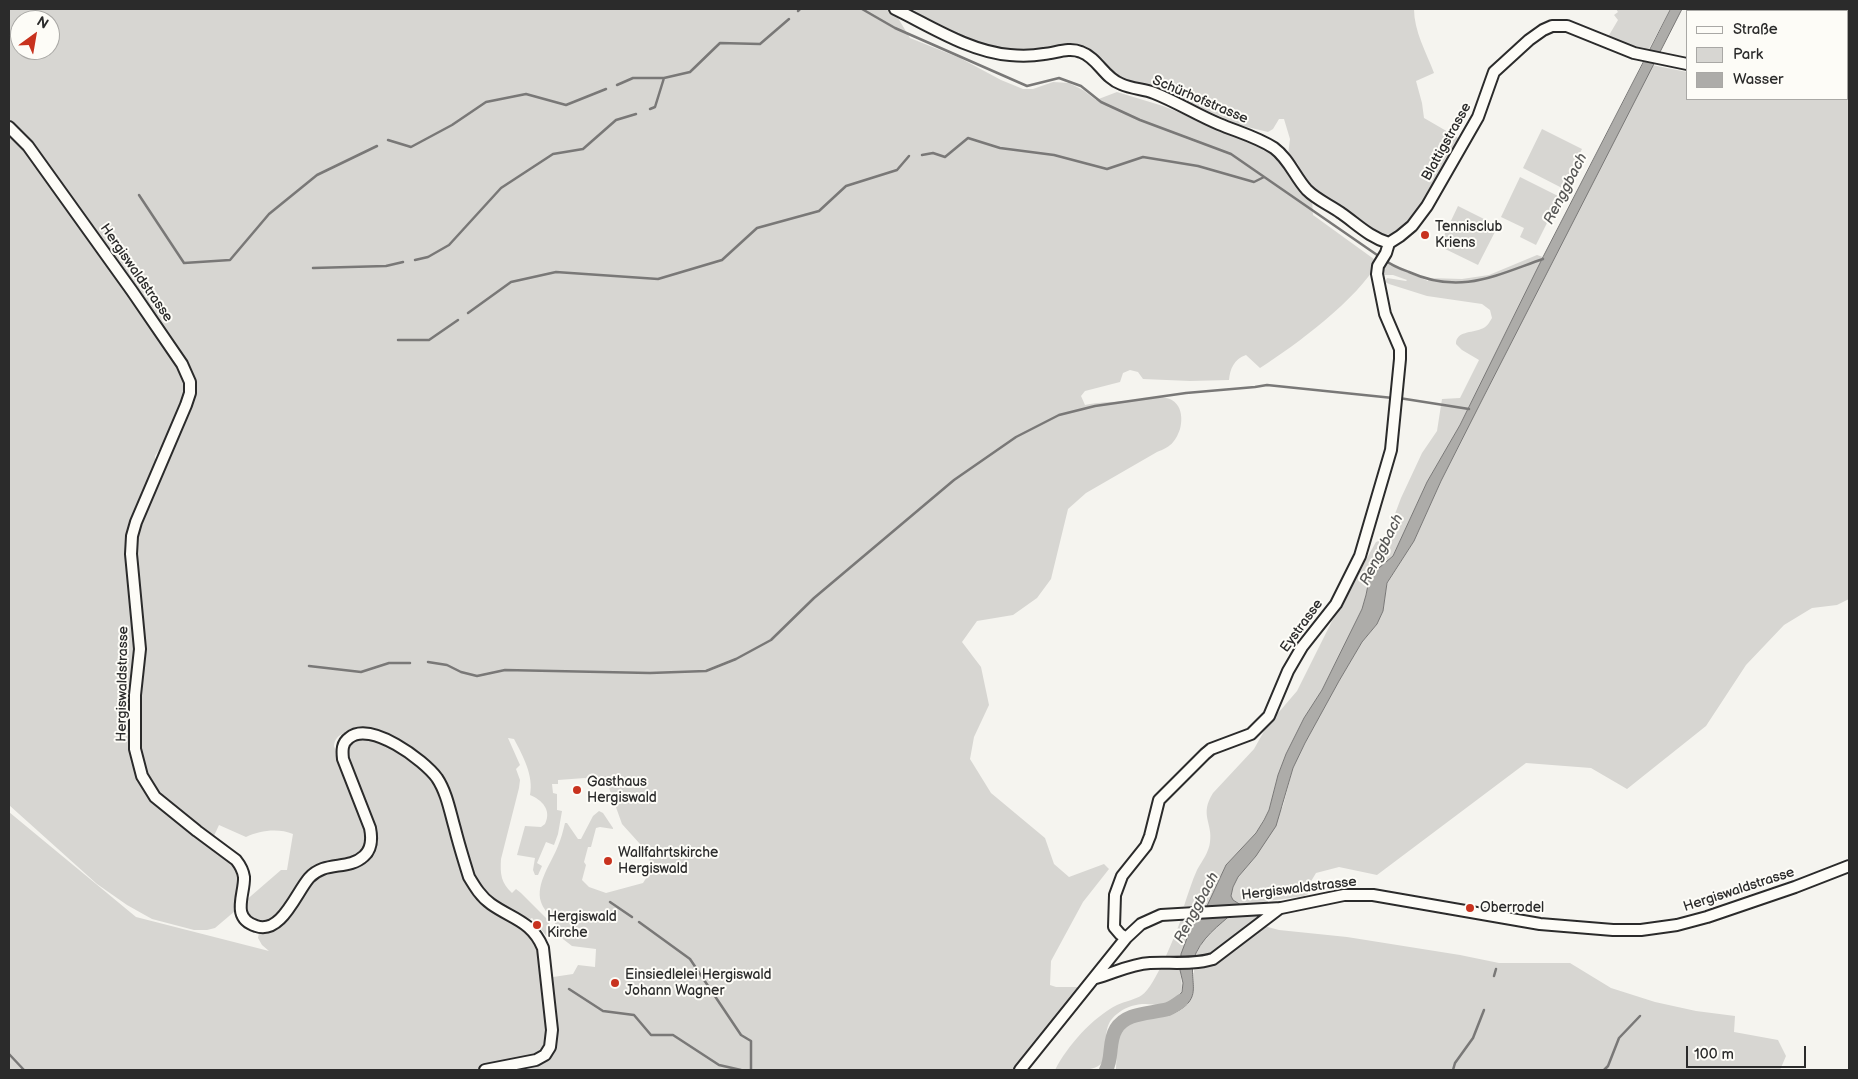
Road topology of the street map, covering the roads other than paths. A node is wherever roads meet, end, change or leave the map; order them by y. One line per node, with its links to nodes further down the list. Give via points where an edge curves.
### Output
1 (895, 9): 4 (street, Schürhofstrasse, via 985,51 1026,56 1068,50 1081,52 1122,85 1153,93 1275,149 1314,196)
2 (1686, 64): 4 (street, Blattigstrasse, via 1642,56 1567,26 1550,27 1533,36 1494,72 1478,117 1427,206 1412,226)
3 (9, 127): 9 (street, Hergiswaldstrasse, via 28,146 110,261 182,364 190,382 186,405 136,522 131,544 140,649 135,749 146,784 166,808 242,867 241,912 250,924 264,927 273,925 282,917 316,872 356,862 368,850 372,838 370,828 342,759 343,746 348,738 362,732 370,733 420,761 443,789 469,877 476,889 491,904 525,923 543,948 552,1030 550,1047 536,1060)
4 (1387, 248): 7 (street, Eystrasse, via 1377,274 1385,314 1400,349 1400,359 1391,450 1365,544 1336,604 1288,671 1269,716 1251,734 1211,749 1160,800 1146,846 1122,876 1115,895 1114,927)
5 (1849, 866): 6 (street, Hergiswaldstrasse, via 1706,917 1641,930 1540,924 1373,895 1344,895)
6 (1281, 908): 7 (street, Hergiswaldstrasse, via 1161,915 1141,924); 8 (street, via 1213,959 1149,963)
7 (1126, 938): 8 (street, Hergiswaldstrasse)
8 (1096, 978): 10 (street, Hergiswaldstrasse)
9 (485, 1070)
10 (1020, 1070)

